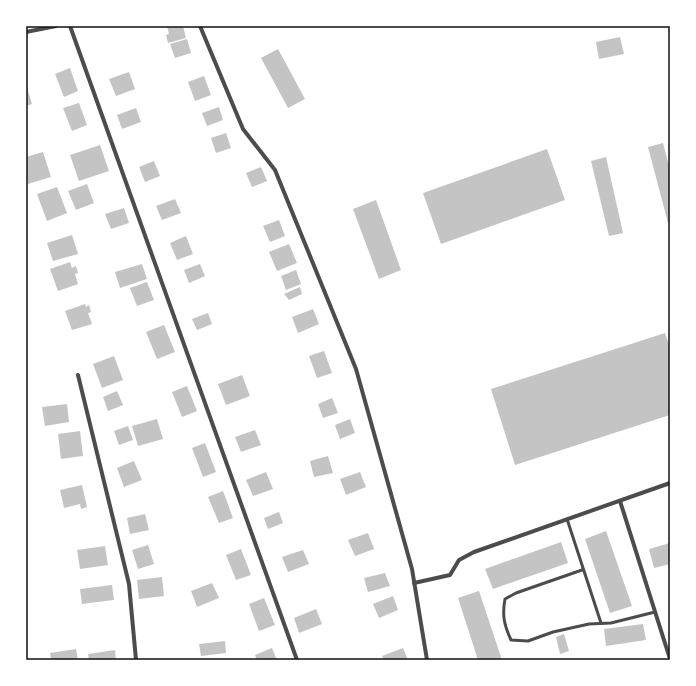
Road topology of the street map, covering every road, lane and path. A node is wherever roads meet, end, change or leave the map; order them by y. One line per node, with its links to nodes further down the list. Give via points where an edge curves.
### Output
1 (56, 26): 4 (street)
2 (70, 26): 15 (street)
3 (200, 26): 10 (street, via 243,129 275,170 356,369)
4 (26, 32)
5 (78, 375): 14 (street, via 129,584)
6 (670, 483): 7 (street)
7 (620, 500): 8 (street); 11 (street)
8 (567, 519): 9 (lane); 10 (street, via 474,552 459,560 450,575)
9 (582, 570): 12 (lane); 12 (lane, via 516,592 505,599 502,612 505,628 511,640 528,641 553,632)
10 (414, 583): 16 (street)
11 (655, 612): 12 (lane, via 612,623); 13 (street)
12 (600, 623)
13 (670, 659)
14 (136, 660)
15 (297, 660)
16 (427, 660)

